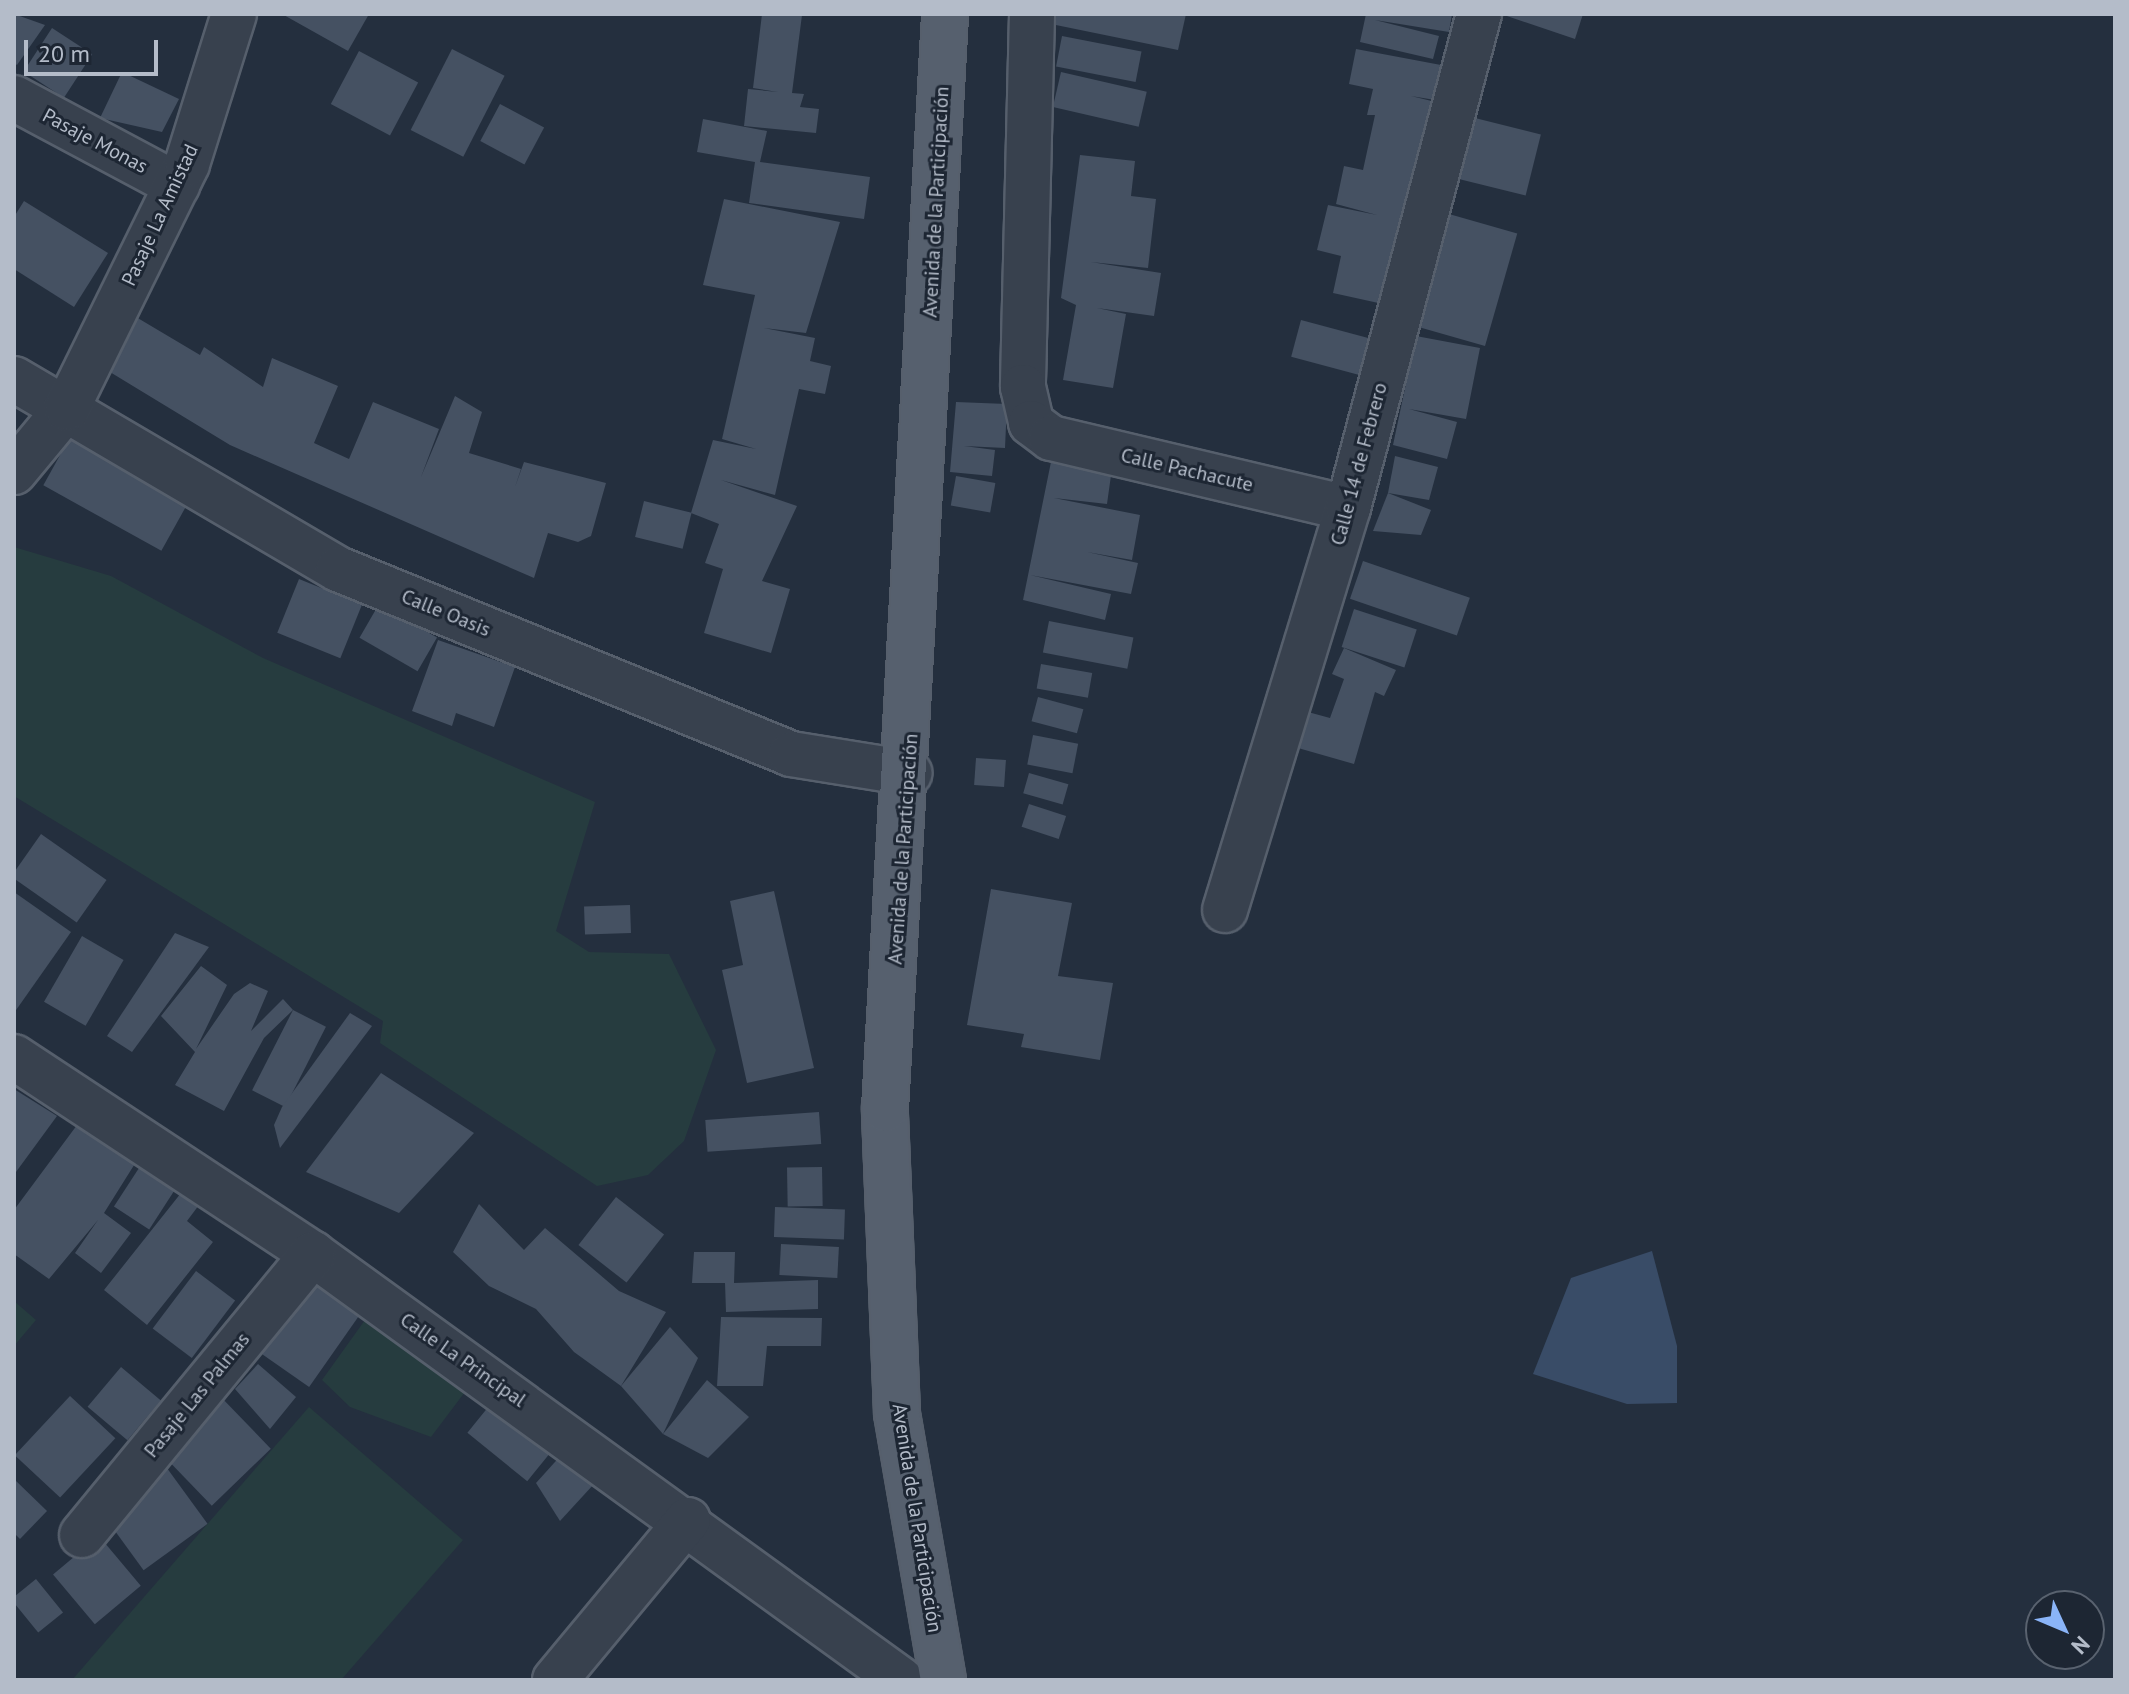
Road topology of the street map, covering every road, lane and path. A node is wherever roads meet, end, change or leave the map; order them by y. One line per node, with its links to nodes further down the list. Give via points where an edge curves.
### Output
1 (234, 14): 6 (street, Pasaje La Amistad)
2 (945, 14): 11 (main road, Avenida de la Participación)
3 (1032, 14): 10 (street, Calle Pachacute, via 1023,387 1031,423 1051,438)
4 (1479, 14): 10 (street, Calle 14 de Febrero)
5 (14, 98): 6 (street, Pasaje Monas)
6 (177, 185): 8 (street, Pasaje La Amistad)
7 (14, 379): 8 (street, Calle Oasis)
8 (67, 408): 9 (street, Pasaje La Amistad); 11 (street, Calle Oasis, via 338,569 791,754)
9 (14, 472)
10 (1348, 508): 12 (street, Calle 14 de Febrero)
11 (909, 773): 19 (main road, Avenida de la Participación, via 887,1157 897,1413)
12 (1225, 910)
13 (14, 1057): 14 (street, Calle La Principal)
14 (313, 1254): 15 (street, Calle La Principal); 16 (street, Pasaje Las Palmas)
15 (688, 1520): 17 (street); 18 (street, Calle La Principal)
16 (82, 1535)
17 (555, 1680)
18 (901, 1680)
19 (943, 1680)

